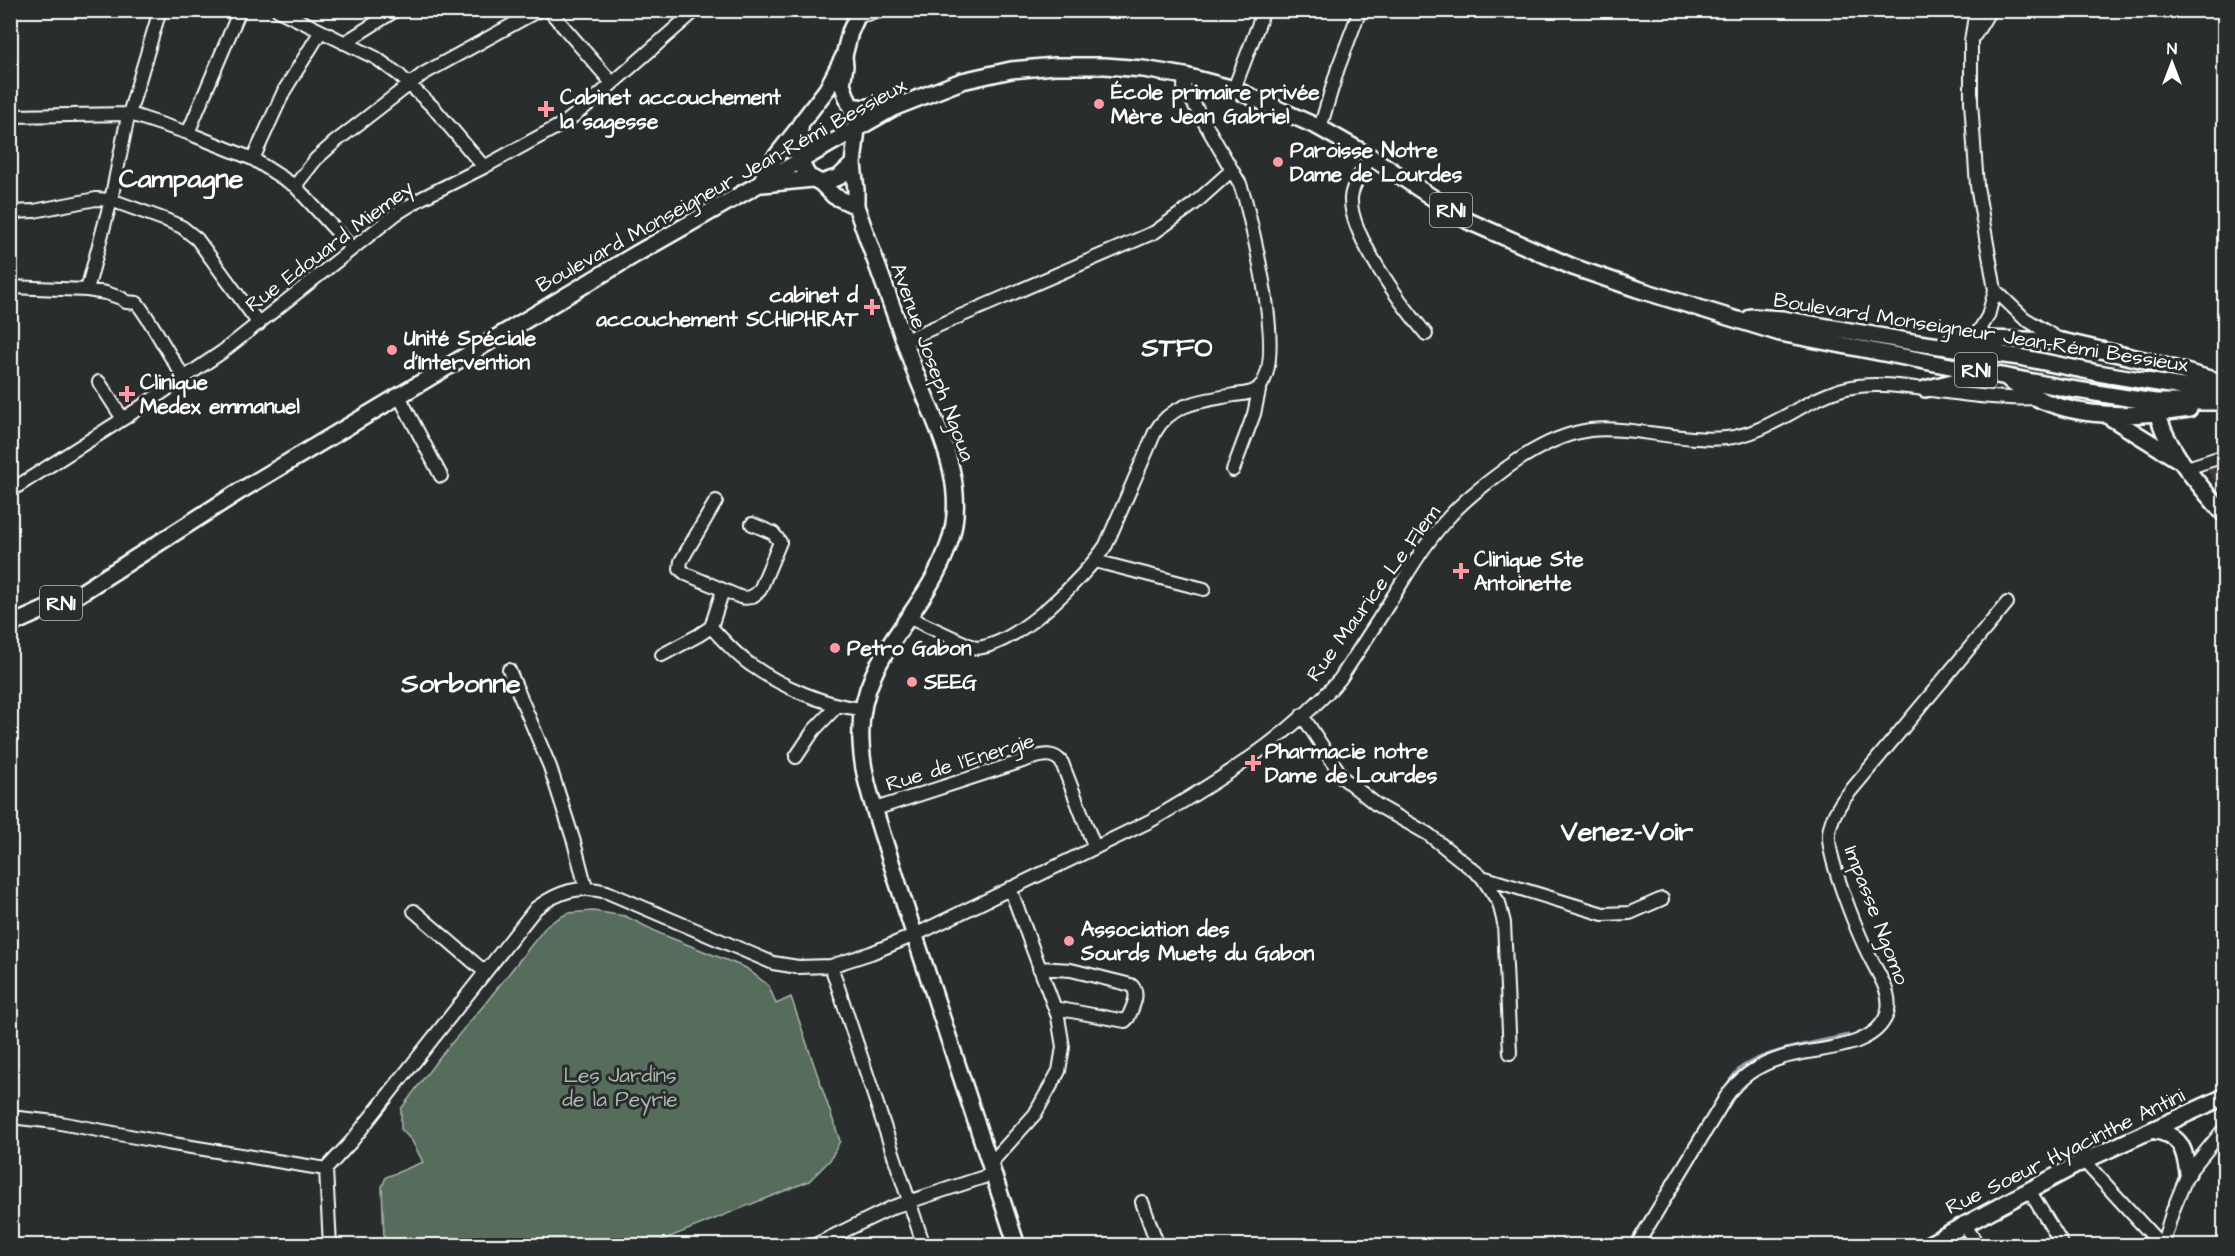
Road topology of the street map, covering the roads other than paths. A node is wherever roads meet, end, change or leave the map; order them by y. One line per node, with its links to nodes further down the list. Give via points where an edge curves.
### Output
1 (160, 10): 25 (street)
2 (240, 10): 30 (street)
3 (278, 10): 14 (street)
4 (396, 10): 16 (street)
5 (539, 10): 20 (street)
6 (549, 10): 19 (street)
7 (696, 10): 19 (street, Rue Edouard Miemey)
8 (886, 10): 13 (street)
9 (1264, 10): 21 (street)
10 (1360, 10): 28 (street)
11 (1976, 10): 15 (street)
12 (1990, 10): 15 (street)
13 (859, 13): 17 (main road)
14 (321, 31): 16 (street); 33 (street, via 284,92)
15 (1971, 41): 46 (street, via 1977,186)
16 (344, 43): 20 (street, via 376,58)
17 (844, 56): 23 (main road, via 842,84); 24 (main road)
18 (1185, 76): 21 (main road, Boulevard Monseigneur Jean-Rémi Bessieux / RN1); 22 (main road, Boulevard Monseigneur Jean-Rémi Bessieux / RN1, via 1105,66 1055,66 997,73); 36 (street, via 1184,87)
19 (612, 83): 35 (street, Rue Edouard Miemey, via 566,122)
20 (409, 85): 35 (street); 39 (street, via 316,159)
21 (1234, 89): 28 (main road, Boulevard Monseigneur Jean-Rémi Bessieux / RN1)
22 (928, 93): 23 (main road, via 865,108); 29 (main road, Boulevard Monseigneur Jean-Rémi Bessieux / RN1); 32 (main road, via 875,126)
23 (848, 101): 24 (main road, via 826,97); 29 (main road)
24 (813, 106): 27 (main road)
25 (130, 114): 26 (street); 30 (street); 40 (street)
26 (10, 116)
27 (801, 123): 34 (main road); 38 (main road)
28 (1320, 128): 31 (main road, Boulevard Monseigneur Jean-Rémi Bessieux / RN1)
29 (857, 129): 32 (main road, Avenue Joseph Ngoua); 34 (main road, Boulevard Monseigneur Jean-Rémi Bessieux / RN1)
30 (188, 133): 33 (street)
31 (1371, 157): 47 (main road, Boulevard Monseigneur Jean-Rémi Bessieux / RN1, via 1468,221 1573,267); 49 (street, via 1352,191 1356,221 1371,255)
32 (854, 158): 37 (main road, via 839,177); 41 (main road, Avenue Joseph Ngoua)
33 (253, 159): 39 (street)
34 (799, 160): 37 (main road, via 803,170); 38 (main road, Boulevard Monseigneur Jean-Rémi Bessieux / RN1)
35 (484, 167): 43 (street, Rue Edouard Miemey, via 422,198)
36 (1232, 170): 52 (street, via 1186,211 1155,232); 62 (street, via 1245,199 1267,292 1269,353 1267,373)
37 (817, 181): 38 (main road); 41 (main road, via 834,196)
38 (760, 184): 65 (main road, Boulevard Monseigneur Jean-Rémi Bessieux / RN1)
39 (294, 186): 43 (street)
40 (111, 200): 42 (street); 45 (street); 48 (street, via 174,224 197,239)
41 (855, 206): 52 (main road, Avenue Joseph Ngoua)
42 (10, 212)
43 (352, 248): 48 (street, Rue Edouard Miemey)
44 (10, 287): 45 (street)
45 (87, 290): 58 (street, via 137,303)
46 (1995, 290): 50 (street, via 1988,316 1979,331); 53 (street, via 2024,318)
47 (1730, 316): 54 (main road, Boulevard Monseigneur Jean-Rémi Bessieux / RN1, via 1782,319); 57 (main road, Boulevard Monseigneur Jean-Rémi Bessieux / RN1, via 1780,333)
48 (259, 324): 58 (street, Rue Edouard Miemey)
49 (1426, 334)
50 (1966, 339): 51 (main road); 54 (main road)
51 (2043, 339): 53 (main road); 55 (main road)
52 (905, 340): 85 (main road, Avenue Joseph Ngoua, via 948,454 955,502 943,559)
53 (2062, 341): 56 (main road)
54 (1918, 343): 55 (main road, Boulevard Monseigneur Jean-Rémi Bessieux / RN1)
55 (2019, 357): 57 (main road); 59 (main road, Boulevard Monseigneur Jean-Rémi Bessieux / RN1)
56 (2144, 360): 59 (main road); 61 (main road)
57 (1998, 371): 63 (main road); 66 (main road); 68 (main road, Boulevard Monseigneur Jean-Rémi Bessieux / RN1)
58 (185, 378): 70 (street, Rue Edouard Miemey)
59 (2151, 381): 64 (main road, Boulevard Monseigneur Jean-Rémi Bessieux / RN1); 68 (main road)
60 (99, 382): 70 (street)
61 (2224, 384)
62 (1260, 386): 73 (street); 79 (street, via 1248,393 1189,403 1164,418 1115,529)
63 (1925, 389): 66 (street, Rue Maurice Le Flem, via 2011,399); 92 (street, Rue Maurice Le Flem, via 1868,385 1847,388 1746,434 1727,438 1589,430 1540,446 1492,479 1449,516 1408,571 1340,679)
64 (2224, 394)
65 (399, 396): 74 (street); 80 (main road, Boulevard Monseigneur Jean-Rémi Bessieux / RN1)
66 (2037, 398): 69 (main road, via 2063,408)
67 (2224, 403): 68 (main road, Boulevard Monseigneur Jean-Rémi Bessieux / RN1)
68 (2156, 408): 69 (main road); 72 (main road)
69 (2103, 414): 72 (main road)
70 (123, 419): 75 (street, Rue Edouard Miemey)
71 (2224, 456): 72 (street)
72 (2184, 465): 77 (main road)
73 (1233, 470)
74 (441, 476)
75 (10, 491)
76 (716, 501): 82 (street, via 680,567 686,574)
77 (2224, 514)
78 (752, 524): 82 (street, via 773,533 780,548 755,595 747,598)
79 (1095, 561): 81 (street); 85 (street, via 1034,620 985,647 975,648)
80 (107, 574): 84 (main road, Boulevard Monseigneur Jean-Rémi Bessieux / RN1); 86 (main road, Boulevard Monseigneur Jean-Rémi Bessieux / RN1, via 79,594)
81 (1204, 589)
82 (723, 590): 87 (street)
83 (2007, 603): 124 (street, Impasse Ngomo, via 1842,800 1830,825 1833,860 1864,945 1888,995 1887,1014 1882,1023 1863,1039 1781,1057 1740,1078)
84 (10, 613)
85 (908, 617): 91 (main road, Avenue Joseph Ngoua, via 872,674)
86 (10, 625)
87 (711, 627): 88 (street); 90 (street, via 752,666)
88 (662, 655)
89 (509, 670): 97 (street, via 550,767)
90 (837, 706): 91 (street); 93 (street)
91 (862, 709): 94 (main road, Avenue Joseph Ngoua, via 862,757)
92 (1302, 715): 95 (street, Rue Maurice Le Flem, via 1251,757 1187,800); 96 (street, via 1343,778 1377,806 1428,834)
93 (795, 757)
94 (874, 809): 95 (street, Rue de l'Energie, via 1050,755 1062,763); 101 (main road, Avenue Joseph Ngoua)
95 (1095, 849): 98 (street, Rue Maurice Le Flem)
96 (1482, 877): 99 (street, via 1603,914 1630,913); 106 (street, via 1499,903 1504,923)
97 (586, 888): 102 (street, Rue Maurice Le Flem, via 625,899 773,963); 104 (street, via 562,893 536,908)
98 (1010, 888): 101 (street, Rue Maurice Le Flem); 103 (street)
99 (1662, 899)
100 (414, 911): 104 (street)
101 (915, 935): 102 (street, Rue Maurice Le Flem); 113 (main road, Avenue Joseph Ngoua)
102 (831, 966): 116 (street)
103 (1039, 968): 105 (street); 105 (street, via 1086,972 1135,988 1125,1021)
104 (485, 972): 112 (street, via 351,1142)
105 (1054, 1008): 113 (street, via 1062,1034 1059,1071 1035,1114)
106 (1510, 1053)
107 (2224, 1097): 110 (main road, Rue Soeur Hyacinthe Antini)
108 (10, 1117): 112 (street)
109 (2224, 1129): 114 (street)
110 (2152, 1130): 111 (main road, Rue Soeur Hyacinthe Antini); 114 (main road, via 2177,1140)
111 (2084, 1161): 115 (main road, Rue Soeur Hyacinthe Antini); 128 (street)
112 (326, 1168): 119 (street)
113 (992, 1169): 116 (street); 122 (main road, Avenue Joseph Ngoua)
114 (2188, 1173): 128 (street)
115 (2029, 1190): 118 (main road, Rue Soeur Hyacinthe Antini); 127 (street)
116 (908, 1202): 120 (street); 121 (street)
117 (1142, 1202): 123 (street)
118 (1964, 1223): 125 (main road, Rue Soeur Hyacinthe Antini); 126 (street)
119 (330, 1245)
120 (813, 1245)
121 (924, 1245)
122 (1017, 1245)
123 (1158, 1245)
124 (1636, 1245)
125 (1925, 1245)
126 (1978, 1245)
127 (2063, 1245)
128 (2162, 1245)

